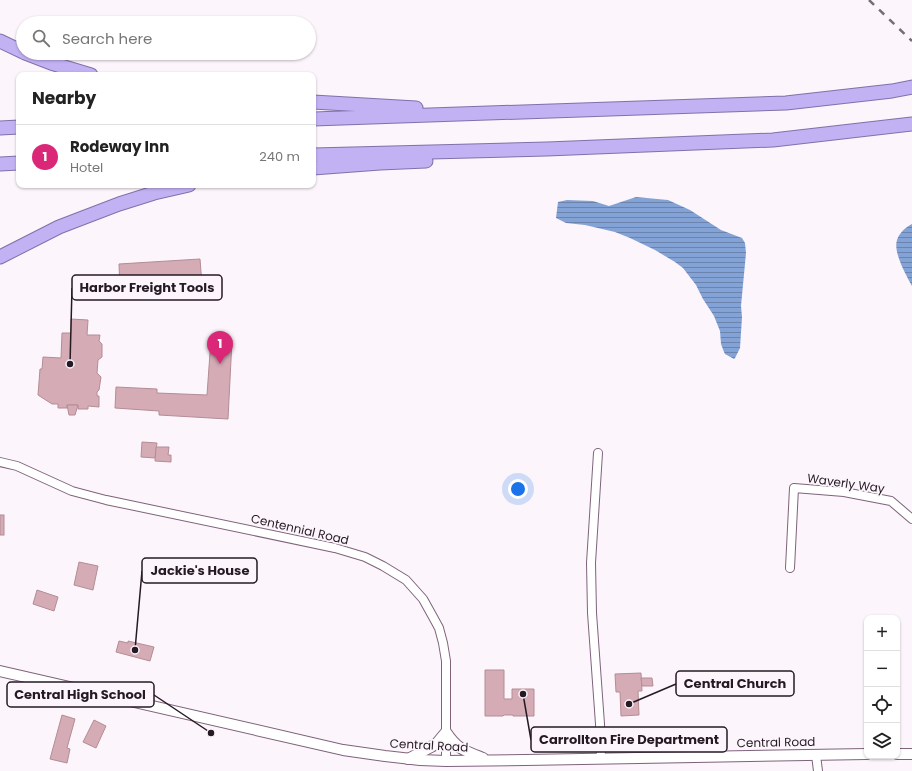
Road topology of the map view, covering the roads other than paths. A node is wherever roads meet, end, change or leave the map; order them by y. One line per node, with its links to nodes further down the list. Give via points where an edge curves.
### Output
1 (0, 41): 2 (highway)
2 (16, 48)
3 (44, 60): 4 (highway)
4 (81, 72)
5 (912, 87): 7 (highway, via 786,103)
6 (316, 102): 7 (highway)
7 (470, 113): 8 (highway)
8 (316, 118)
9 (912, 124): 12 (highway, via 773,140)
10 (16, 127): 11 (highway)
11 (0, 128)
12 (547, 149): 13 (highway); 16 (highway, via 489,158)
13 (316, 155)
14 (16, 163): 15 (highway)
15 (0, 164)
16 (316, 168)
17 (176, 188): 18 (highway, via 119,204 59,227)
18 (0, 258)
19 (598, 453): 30 (street, via 590,563)
20 (0, 462): 24 (street, Centennial Road, via 17,466 72,491 335,548 383,566 406,580 423,600 439,628 446,661)
21 (912, 520): 22 (street, Waverly Way, via 890,501 844,492 794,488)
22 (790, 568)
23 (0, 672): 29 (street, Central Road, via 343,750)
24 (446, 732): 29 (street, via 436,744); 31 (street, via 462,749); 32 (street, Centennial Road)
25 (864, 754): 28 (street, Central Road)
26 (900, 754): 27 (street)
27 (912, 754)
28 (816, 755): 30 (street, Central Road); 33 (street)
29 (408, 758): 32 (street, Central Road)
30 (601, 758): 31 (street, Central Road)
31 (488, 760): 32 (street, Central Road)
32 (446, 761)
33 (818, 771)

